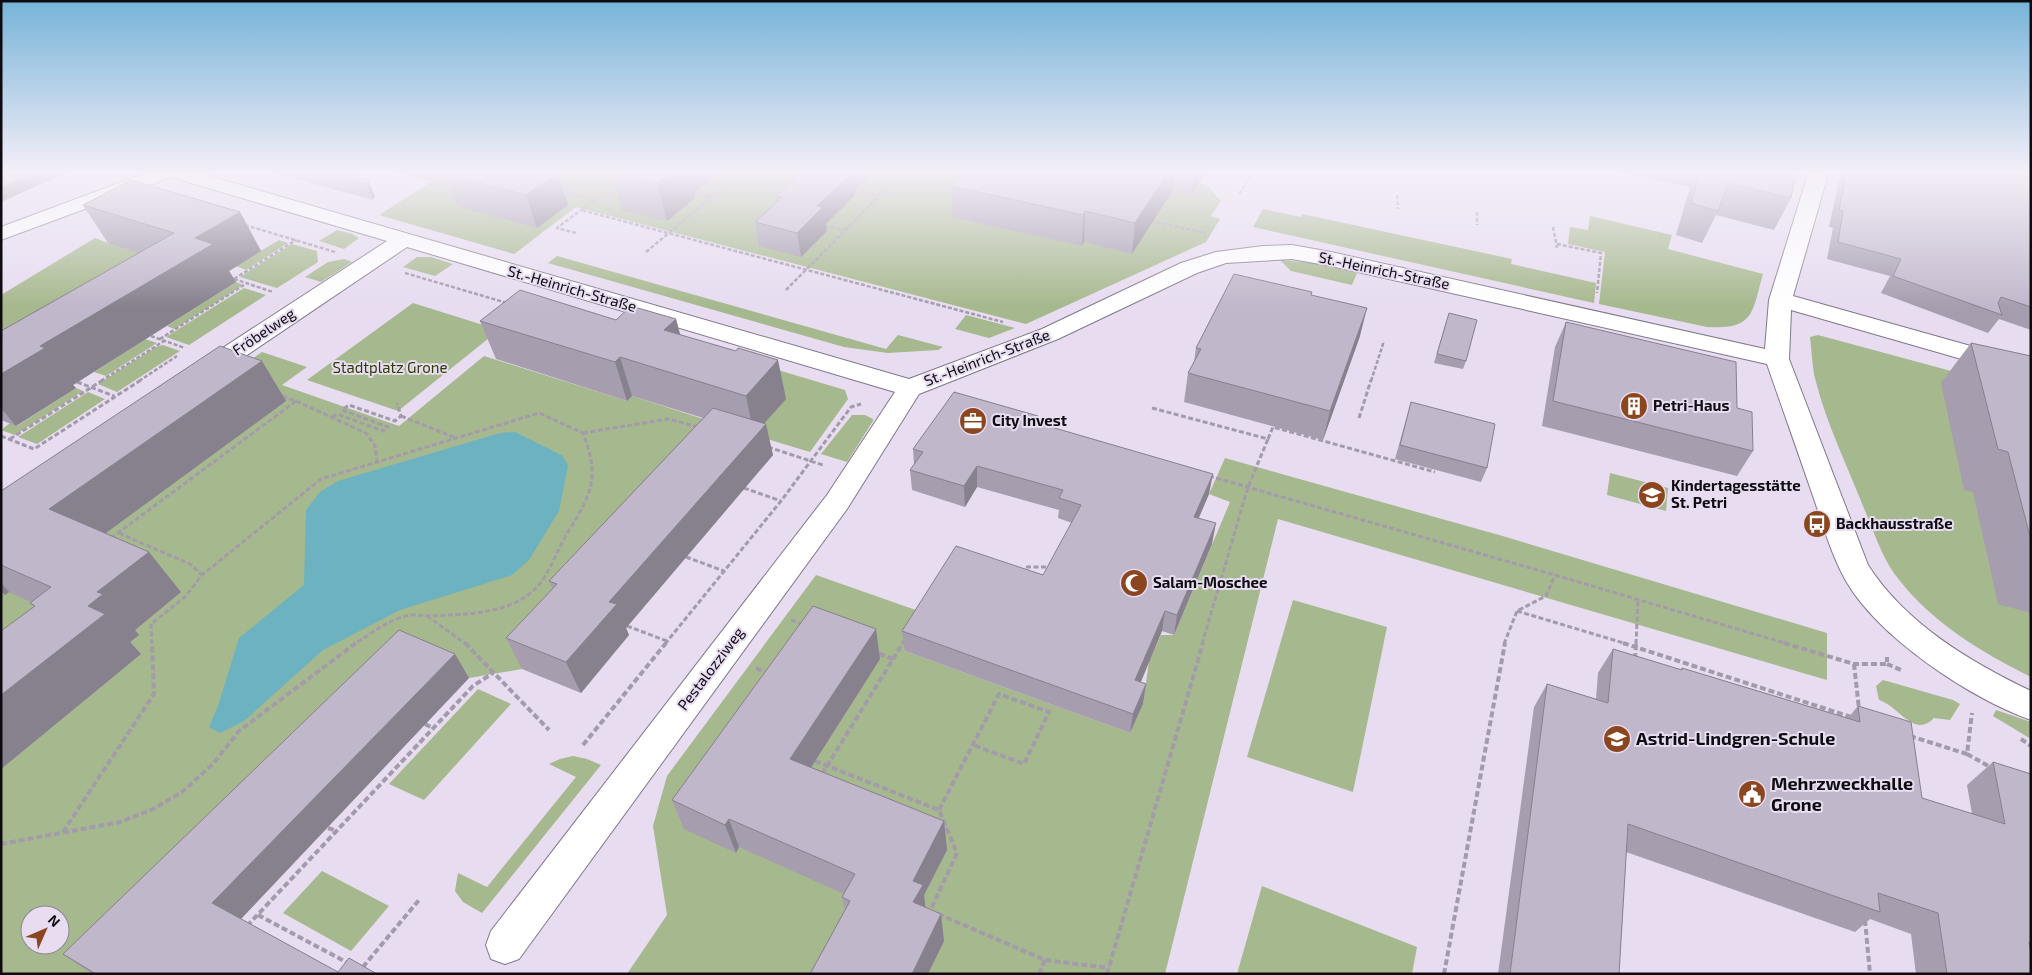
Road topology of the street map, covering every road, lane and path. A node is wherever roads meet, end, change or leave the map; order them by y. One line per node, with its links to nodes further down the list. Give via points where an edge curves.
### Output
1 (48, 216): 16 (street)
2 (324, 216): 19 (street, St.-Heinrich-Straße)
3 (572, 216): 14 (path, via 557,228)
4 (606, 216): 15 (path)
5 (689, 216): 15 (path)
6 (859, 216): 13 (path)
7 (1477, 216): 10 (path)
8 (1805, 216): 29 (street)
9 (1144, 219): 17 (path)
10 (1477, 225)
11 (824, 226): 13 (path)
12 (1553, 228): 30 (path, via 1557,246 1601,253)
13 (845, 231): 23 (path)
14 (576, 233)
15 (669, 233): 21 (path); 23 (path)
16 (1, 234)
17 (1210, 234)
18 (296, 240): 25 (path)
19 (403, 240): 39 (street, Fröbelweg); 41 (street, St.-Heinrich-Straße)
20 (337, 252): 22 (path)
21 (646, 252)
22 (329, 257)
23 (806, 270): 27 (path); 31 (path)
24 (226, 276): 25 (path)
25 (234, 279): 26 (path)
26 (247, 283): 28 (path, via 275,292); 33 (path)
27 (786, 290)
28 (267, 297)
29 (1780, 300): 36 (street); 37 (street)
30 (1594, 318): 31 (street, St.-Heinrich-Straße, via 1292,252 1224,258 1188,268); 36 (street, St.-Heinrich-Straße)
31 (1050, 334): 41 (street, St.-Heinrich-Straße)
32 (150, 336): 33 (path)
33 (160, 339): 34 (path)
34 (164, 341): 40 (path); 43 (path, via 188,349)
35 (1384, 341): 49 (path)
36 (1777, 360): 79 (street, via 1847,552 1860,578)
37 (2031, 371)
38 (77, 382): 40 (path)
39 (186, 384)
40 (91, 388): 43 (path); 54 (path)
41 (910, 388): 57 (path, via 851,407); 61 (street, Pestalozziweg)
42 (279, 395): 44 (path)
43 (115, 397): 54 (path, via 34,450)
44 (296, 402): 48 (path); 65 (path)
45 (397, 403): 47 (path)
46 (1152, 408): 55 (path)
47 (400, 416): 48 (path, via 395,421 348,405 342,410 388,426 383,431 337,414); 53 (path)
48 (332, 417): 58 (path, via 374,440)
49 (1359, 418)
50 (705, 429): 51 (path, via 668,419)
51 (583, 433): 53 (path, via 539,414); 76 (path, via 591,454 593,478 586,503 541,582 520,600 495,610)
52 (1, 436): 54 (path)
53 (457, 438): 58 (path)
54 (10, 439)
55 (1268, 439): 59 (path, via 1273,427); 62 (path)
56 (760, 444): 57 (path)
57 (810, 461): 61 (path); 64 (path)
58 (377, 462): 71 (path, via 321,479)
59 (1435, 472)
60 (1202, 474): 62 (path)
61 (855, 476): 74 (street, Pestalozziweg)
62 (1248, 487): 72 (path); 114 (path)
63 (744, 488): 64 (path)
64 (781, 501): 70 (path)
65 (118, 533): 66 (path); 71 (path, via 190,564)
66 (108, 541)
67 (686, 557): 70 (path)
68 (1026, 567): 69 (path)
69 (1053, 567)
70 (724, 571): 81 (path)
71 (202, 575): 106 (path, via 186,596 151,624 154,694)
72 (1555, 575): 73 (path); 75 (path, via 1546,596)
73 (1638, 600): 82 (path); 85 (path)
74 (758, 607): 78 (path); 112 (street, Pestalozziweg)
75 (1517, 611): 82 (path); 119 (path, via 1503,648)
76 (427, 616): 87 (path, via 461,640); 106 (path, via 411,615 393,620 345,650 239,732 213,764 182,792 153,809 120,822)
77 (627, 626): 81 (path)
78 (812, 628)
79 (1911, 632): 85 (path, via 1888,642 1887,664); 88 (street, via 1976,678)
80 (906, 639): 84 (path)
81 (667, 641): 96 (path)
82 (1635, 647): 86 (path); 91 (path)
83 (866, 648): 84 (path)
84 (893, 659): 100 (path)
85 (1854, 664): 90 (path)
86 (1634, 665)
87 (493, 672): 93 (path, via 473,686); 94 (path)
88 (2031, 706)
89 (1972, 710): 98 (path)
90 (1859, 712)
91 (1860, 720)
92 (425, 724): 93 (path)
93 (433, 728): 105 (path)
94 (549, 730)
95 (1905, 734): 98 (path)
96 (583, 745)
97 (973, 745): 97 (path, via 1024,764 1049,712 998,694); 103 (path)
98 (1967, 754): 101 (path)
99 (815, 761): 100 (path)
100 (826, 765): 102 (path); 103 (path)
101 (1999, 770)
102 (819, 781)
103 (938, 810): 113 (path, via 957,853 929,910)
104 (328, 828): 105 (path)
105 (336, 831): 109 (path)
106 (63, 832): 107 (path)
107 (1, 844)
108 (419, 900): 115 (path)
109 (258, 915): 111 (path); 115 (path)
110 (1865, 918): 120 (path)
111 (241, 933)
112 (505, 945)
113 (1045, 960): 114 (path); 117 (path)
114 (1109, 968): 118 (path)
115 (360, 970): 116 (path)
116 (370, 970)
117 (1039, 974)
118 (1107, 974)
119 (1444, 974)
120 (1870, 974)

